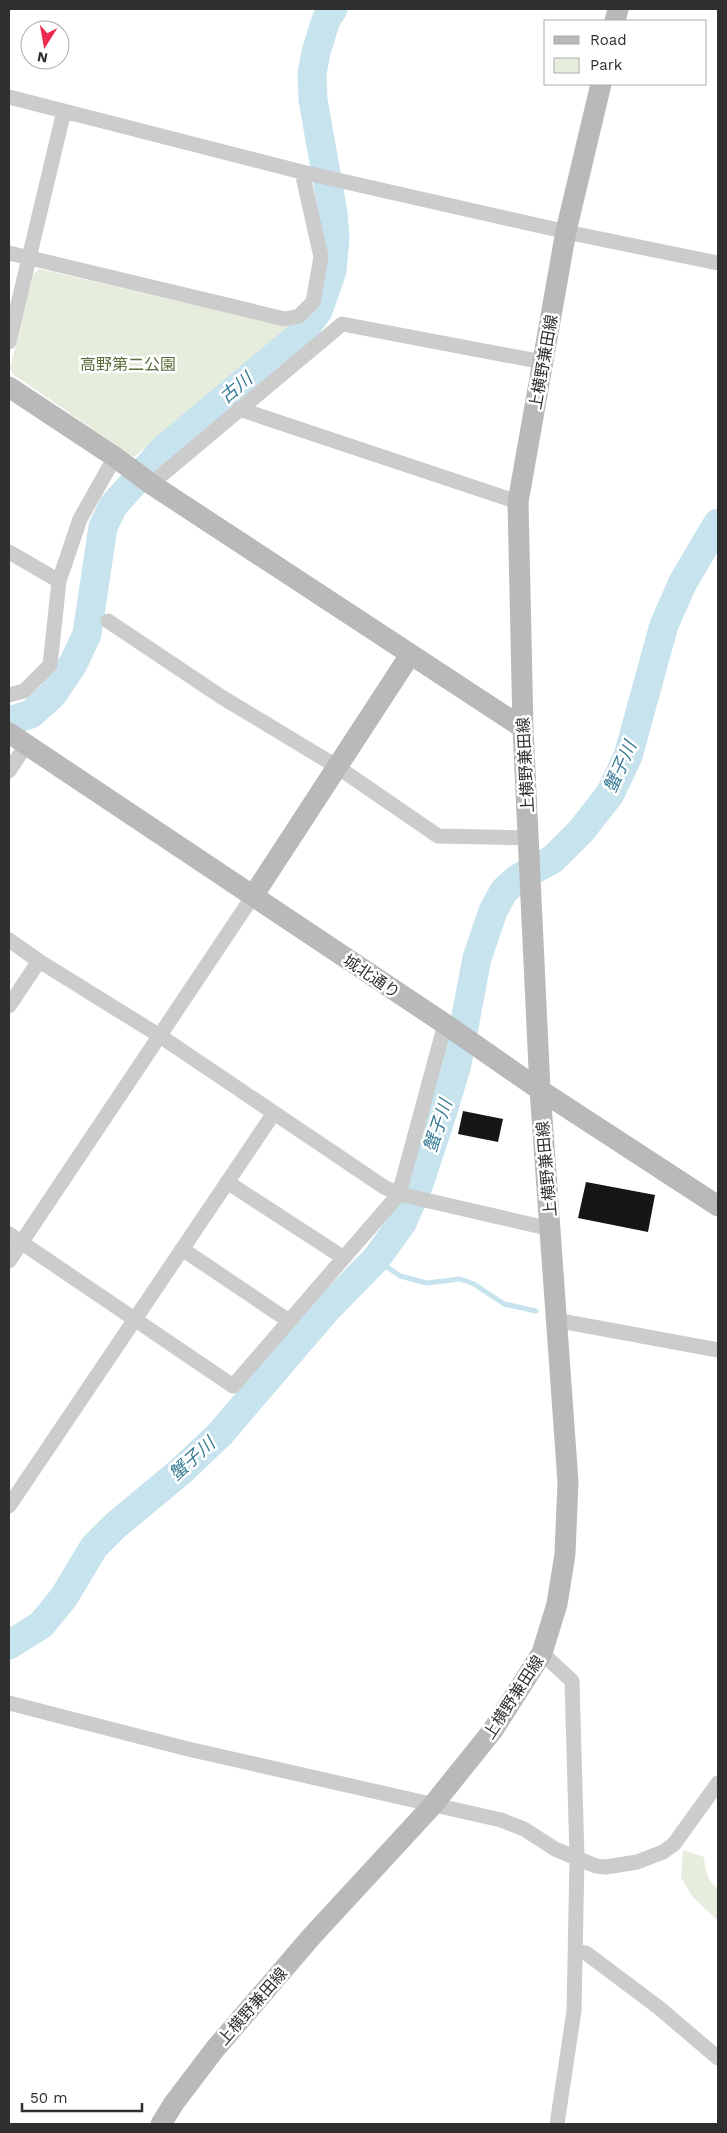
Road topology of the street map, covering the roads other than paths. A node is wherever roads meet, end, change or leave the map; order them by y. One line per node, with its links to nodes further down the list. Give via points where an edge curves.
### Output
1 (600, 85): 5 (main road, 上横野兼田線)
2 (9, 97): 3 (street)
3 (64, 111): 4 (street); 7 (street)
4 (302, 172): 5 (street); 7 (street, via 321,257 313,302 299,316 285,319)
5 (566, 231): 8 (street); 10 (main road, 上横野兼田線)
6 (9, 252): 7 (street)
7 (29, 258): 9 (street)
8 (718, 263)
9 (9, 342)
10 (544, 362): 12 (street, via 342,324); 15 (main road, 上横野兼田線)
11 (9, 387): 13 (main road)
12 (239, 410): 14 (street); 15 (street)
13 (115, 456): 14 (main road); 17 (street, via 80,519)
14 (151, 484): 19 (main road)
15 (518, 502): 21 (main road, 上横野兼田線)
16 (9, 552): 17 (street)
17 (59, 581): 20 (street, via 50,665 24,691)
18 (108, 621): 23 (street, via 220,696)
19 (410, 655): 21 (main road); 23 (main road)
20 (9, 695)
21 (523, 728): 25 (main road, 上横野兼田線)
22 (18, 739): 24 (street); 26 (main road, 城北通り)
23 (336, 766): 25 (street, via 438,836); 26 (main road)
24 (9, 771)
25 (529, 848): 32 (main road, 上横野兼田線)
26 (253, 896): 30 (main road, 城北通り); 31 (street)
27 (9, 940): 28 (street)
28 (39, 961): 29 (street); 31 (street)
29 (9, 1006)
30 (448, 1026): 32 (main road, 城北通り); 35 (street)
31 (160, 1036): 33 (street); 38 (street)
32 (540, 1090): 36 (main road, 城北通り); 37 (main road, 上横野兼田線)
33 (274, 1113): 34 (street); 35 (street)
34 (227, 1182): 39 (street); 40 (street)
35 (399, 1194): 37 (street); 40 (street)
36 (718, 1206)
37 (551, 1228): 44 (main road, 上横野兼田線)
38 (15, 1239): 41 (street); 42 (street)
39 (182, 1250): 42 (street); 43 (street)
40 (344, 1258): 43 (street)
41 (9, 1260)
42 (134, 1320): 43 (street, via 234,1386); 46 (street)
43 (289, 1321)
44 (558, 1322): 45 (street); 47 (main road, 上横野兼田線, via 568,1491 565,1554 557,1604)
45 (718, 1350)
46 (9, 1506)
47 (542, 1653): 50 (main road, 上横野兼田線, via 493,1730); 51 (street, via 572,1681)
48 (9, 1703): 50 (street)
49 (718, 1783): 51 (street, via 674,1844 663,1852 637,1862 606,1867)
50 (432, 1806): 51 (street, via 501,1820); 54 (main road, 上横野兼田線, via 312,1936 215,2049)
51 (577, 1858): 52 (street)
52 (576, 1951): 53 (street, via 586,1954 658,2007); 55 (street, via 574,2011)
53 (718, 2058)
54 (161, 2124)
55 (557, 2124)

